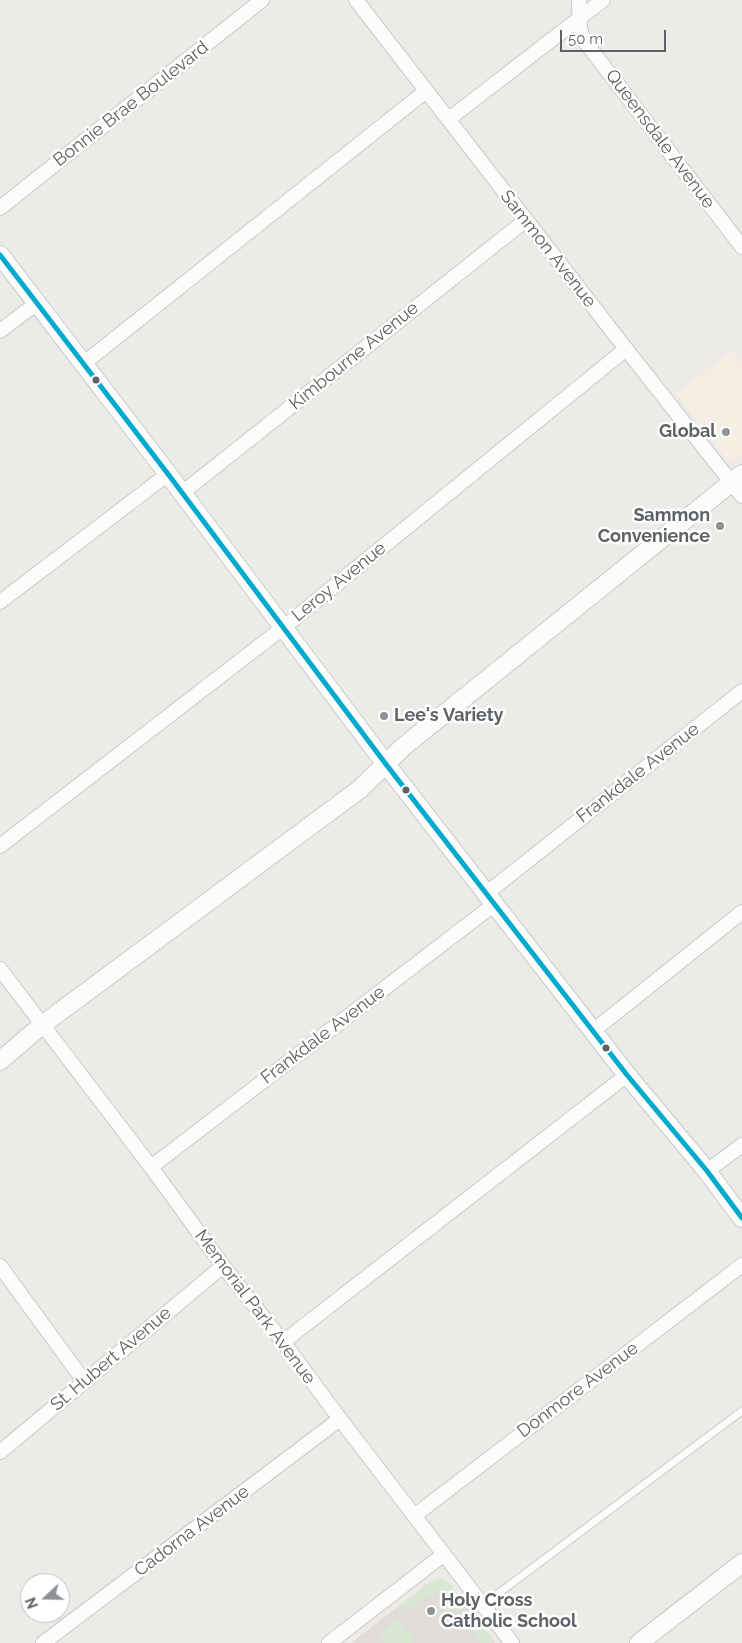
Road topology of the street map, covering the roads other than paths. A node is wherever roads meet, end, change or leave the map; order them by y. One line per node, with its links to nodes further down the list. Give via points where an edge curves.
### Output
1 (262, 0): 8 (street, Bonnie Brae Boulevard)
2 (356, 0): 6 (street, Sammon Avenue)
3 (578, 0): 5 (street, Queensdale Avenue)
4 (604, 0): 5 (street)
5 (580, 18): 7 (street); 10 (street, Queensdale Avenue, via 583,39)
6 (426, 91): 7 (street, Sammon Avenue); 15 (street)
7 (449, 119): 9 (street, Sammon Avenue)
8 (0, 208)
9 (526, 220): 14 (street, Sammon Avenue); 18 (street, Kimbourne Avenue)
10 (742, 247)
11 (0, 255): 12 (street)
12 (37, 304): 13 (street); 15 (street)
13 (0, 331)
14 (626, 349): 17 (street, Sammon Avenue); 20 (street, Leroy Avenue)
15 (84, 364): 16 (street)
16 (168, 474): 18 (street); 19 (street)
17 (739, 484): 22 (street)
18 (182, 493): 20 (street)
19 (0, 602)
20 (284, 627): 22 (street); 23 (street, Leroy Avenue)
21 (742, 691): 24 (street, Frankdale Avenue)
22 (385, 762): 24 (street); 27 (street, via 360,789)
23 (0, 846)
24 (491, 898): 28 (street); 32 (street, Frankdale Avenue)
25 (742, 912): 28 (street)
26 (0, 969): 27 (street, Memorial Park Avenue)
27 (42, 1025): 29 (street); 32 (street, Memorial Park Avenue)
28 (593, 1031): 30 (street)
29 (0, 1060)
30 (627, 1075): 33 (street); 38 (street)
31 (742, 1145): 33 (street)
32 (151, 1167): 37 (street, Memorial Park Avenue)
33 (707, 1171): 34 (street)
34 (742, 1218)
35 (742, 1265): 43 (street, Donmore Avenue)
36 (0, 1266): 39 (street)
37 (223, 1266): 38 (street, Memorial Park Avenue); 39 (street, St. Hubert Avenue)
38 (283, 1342): 41 (street, Memorial Park Avenue)
39 (84, 1381): 42 (street, St. Hubert Avenue)
40 (742, 1411): 46 (lane)
41 (340, 1419): 43 (street, Memorial Park Avenue); 47 (street, Cadorna Avenue)
42 (0, 1452)
43 (414, 1516): 44 (street, Memorial Park Avenue)
44 (443, 1555): 46 (street, Memorial Park Avenue); 48 (street)
45 (742, 1563): 50 (street)
46 (483, 1605): 49 (street, Memorial Park Avenue)
47 (43, 1643)
48 (329, 1643)
49 (512, 1643)
50 (640, 1643)

